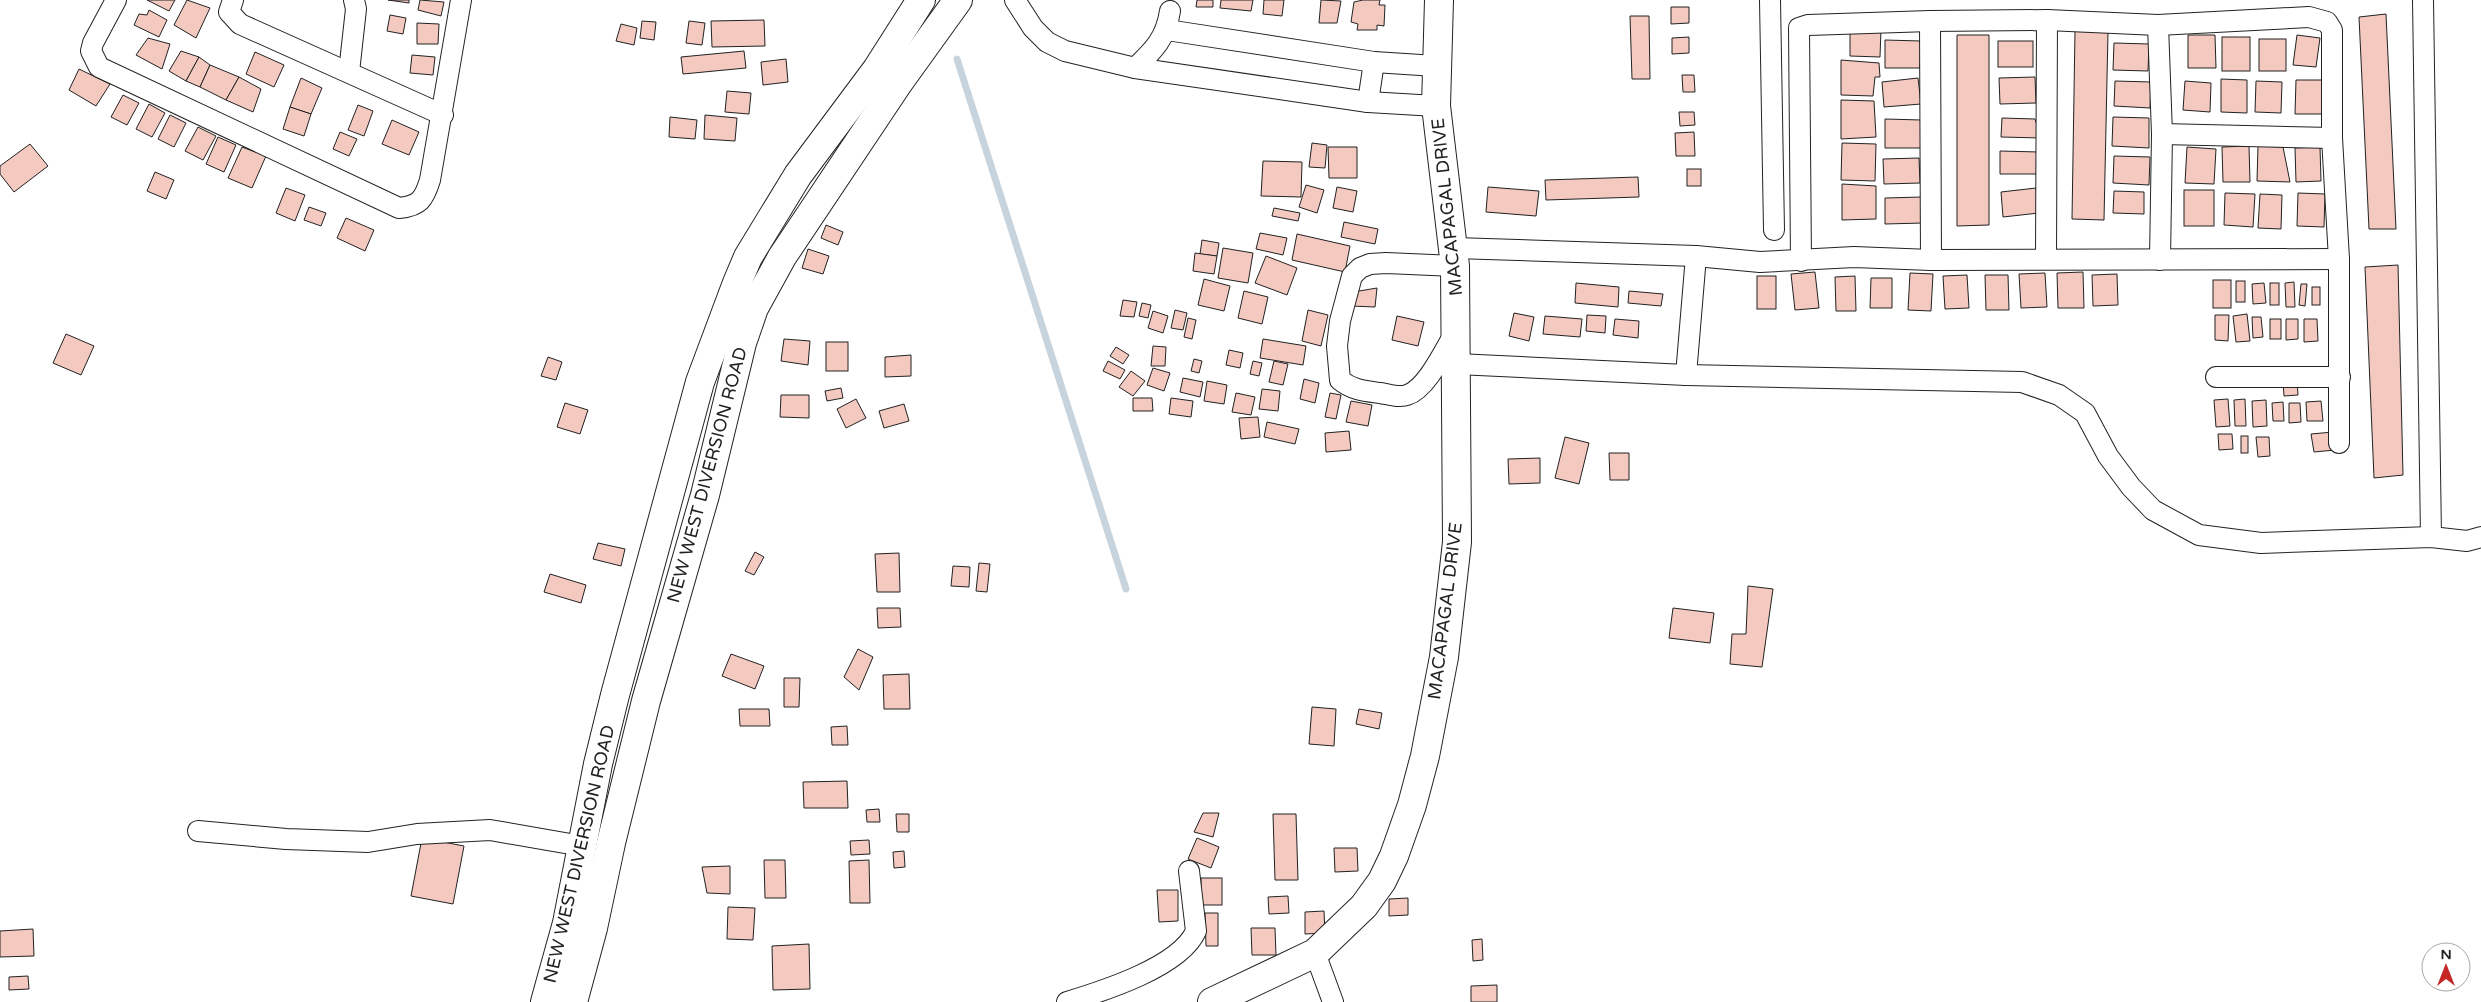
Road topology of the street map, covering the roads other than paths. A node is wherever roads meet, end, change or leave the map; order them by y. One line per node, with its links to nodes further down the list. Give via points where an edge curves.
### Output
1 (116, 0): 20 (street, via 93,42 91,51 99,67 399,208 412,207 427,191)
2 (233, 0): 17 (street, via 229,12 240,24)
3 (354, 0): 17 (street, via 356,9)
4 (461, 0): 20 (street)
5 (920, 0): 40 (street, NEW WEST DIVERSION ROAD, via 877,70 798,175 748,257 737,282 700,382 615,694)
6 (958, 0): 44 (street, NEW WEST DIVERSION ROAD, via 782,257 754,308 742,342 705,495 646,701)
7 (1016, 0): 16 (street, via 1047,42 1065,51)
8 (1439, 0): 15 (street, MACAPAGAL DRIVE)
9 (1770, 0): 23 (street)
10 (2424, 0): 37 (street)
11 (1930, 20): 12 (street); 28 (street); 30 (street, via 1799,28)
12 (2047, 20): 13 (street); 26 (street)
13 (2158, 26): 21 (street); 22 (street, via 2309,17 2327,22 2332,30)
14 (1374, 62): 15 (street); 16 (street, via 1168,21 1151,53); 18 (street)
15 (1436, 66): 19 (street, MACAPAGAL DRIVE)
16 (1135, 68): 18 (street)
17 (349, 72): 20 (street)
18 (1368, 102): 19 (street)
19 (1436, 106): 25 (street, MACAPAGAL DRIVE)
20 (443, 115)
21 (2162, 134): 22 (street); 29 (street)
22 (2332, 138): 27 (street)
23 (1774, 230)
24 (1696, 256): 25 (street); 30 (street, via 1760,262); 33 (street)
25 (1455, 257): 31 (street, MACAPAGAL DRIVE); 31 (street, via 1370,264 1352,276 1337,346 1340,380 1362,391 1405,396 1415,392)
26 (2046, 259): 28 (street); 29 (street)
27 (2339, 259): 29 (street); 34 (street)
28 (1931, 260): 30 (street, via 1854,257)
29 (2160, 260)
30 (1800, 261)
31 (1457, 329): 32 (street, MACAPAGAL DRIVE)
32 (1457, 364): 33 (street); 42 (street, MACAPAGAL DRIVE, via 1457,542 1444,657 1425,756 1412,805 1382,881 1364,906)
33 (1686, 375): 37 (street, via 2022,382 2059,395 2085,413 2108,456 2130,487 2153,510 2199,535 2261,543)
34 (2340, 377): 35 (street); 36 (street)
35 (2216, 378)
36 (2339, 443)
37 (2432, 537): 38 (street)
38 (2476, 542)
39 (198, 831): 40 (street, via 368,842 417,834 490,830)
40 (582, 846): 43 (street, NEW WEST DIVERSION ROAD, via 567,923)
41 (1189, 871): 45 (street, via 1196,931 1182,949 1117,986)
42 (1315, 954): 46 (street, MACAPAGAL DRIVE); 47 (street)
43 (545, 1002)
44 (573, 1002)
45 (1067, 1002)
46 (1212, 1002)
47 (1333, 1002)

